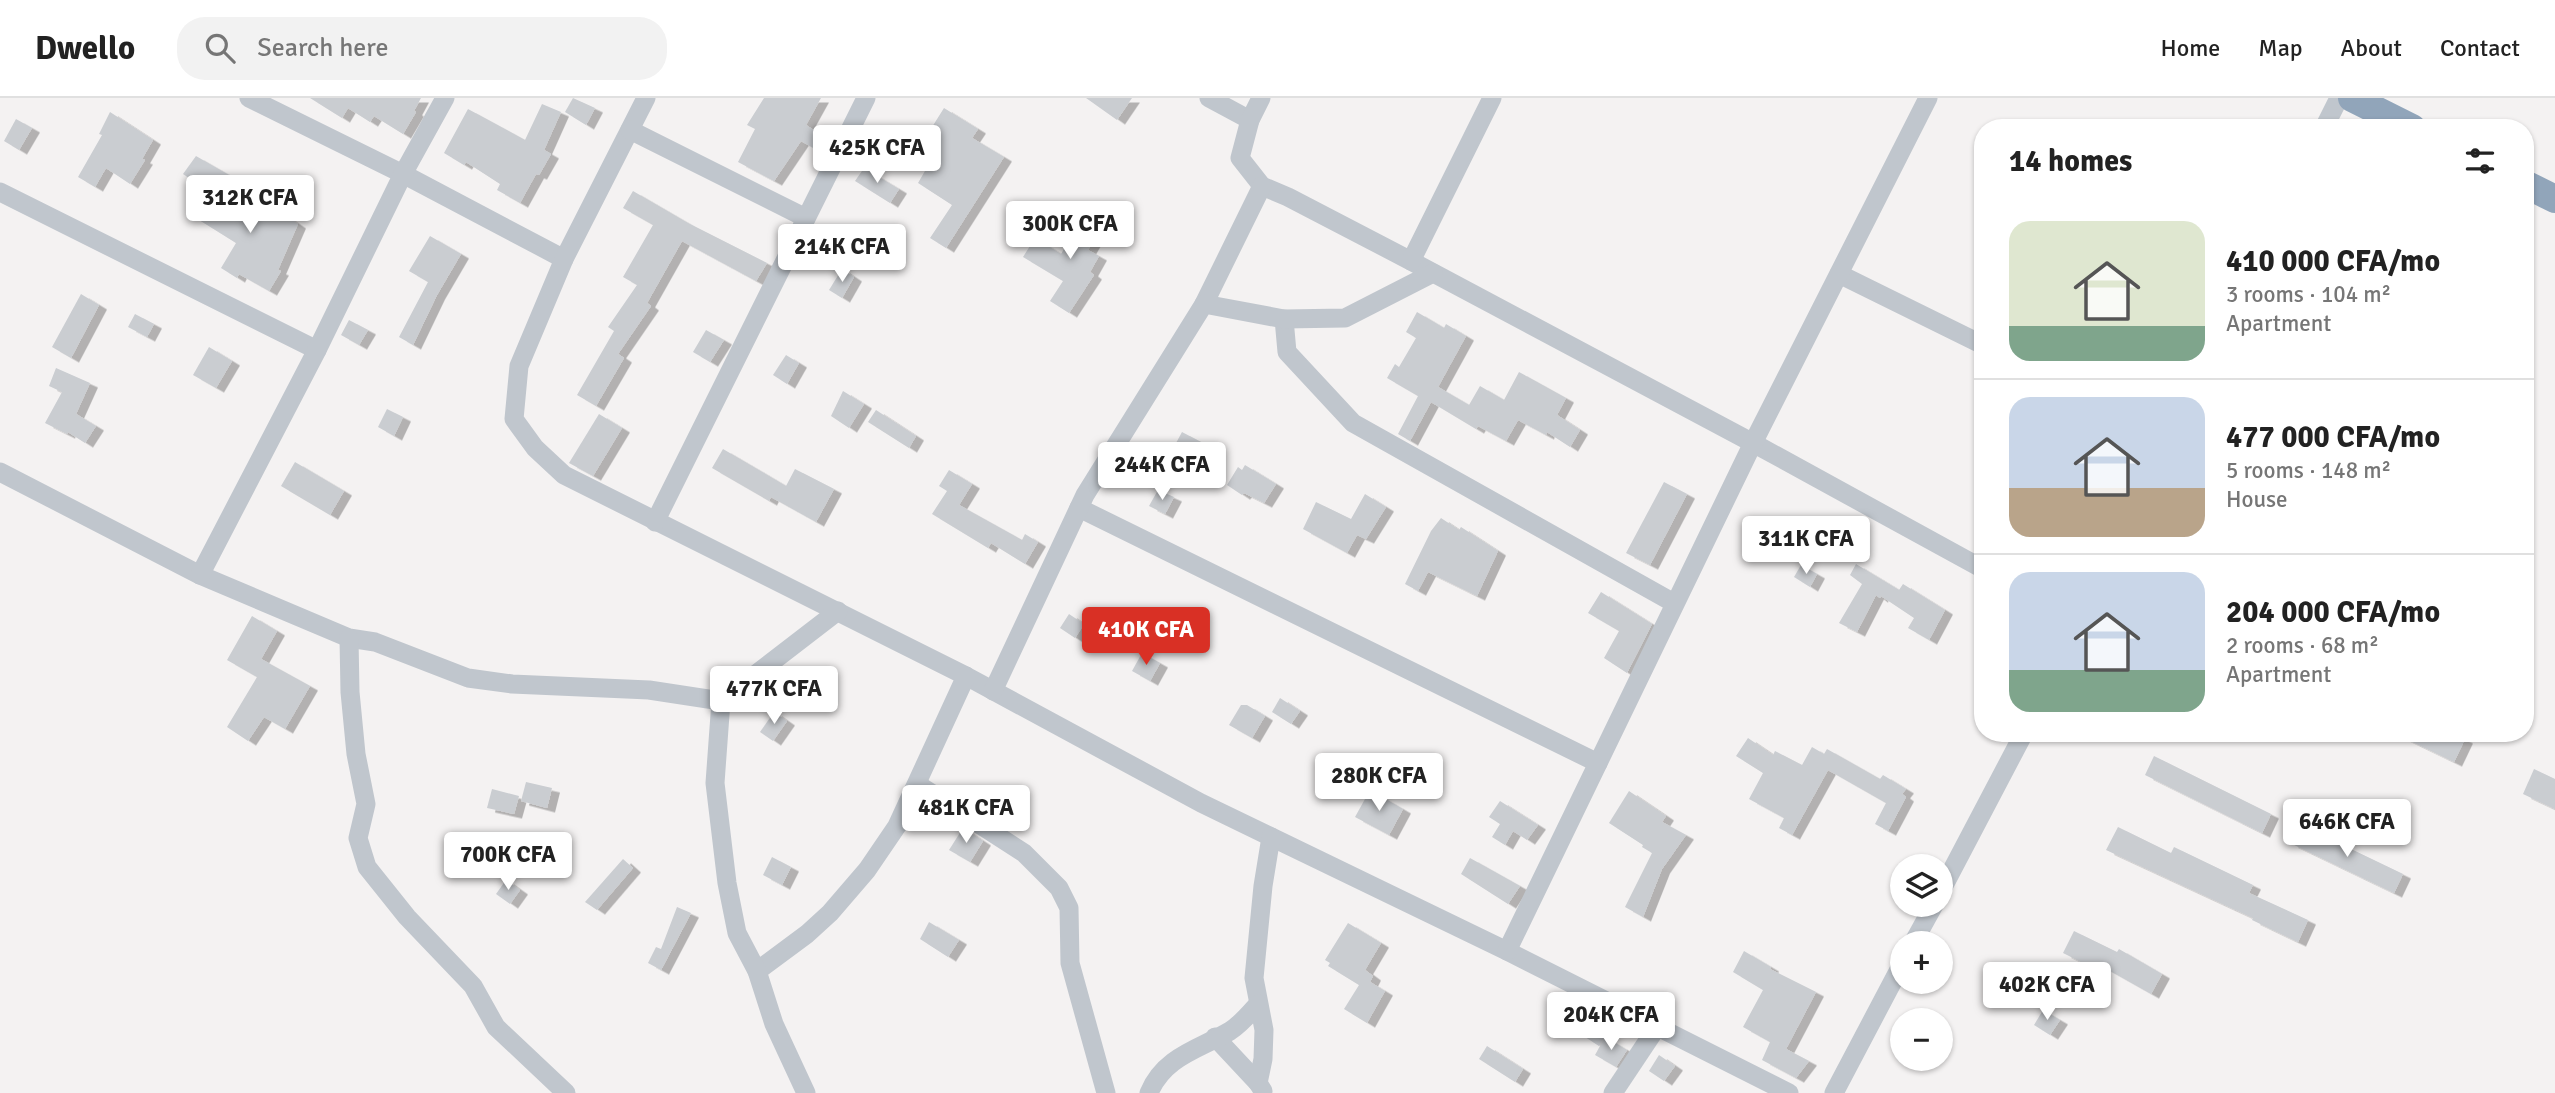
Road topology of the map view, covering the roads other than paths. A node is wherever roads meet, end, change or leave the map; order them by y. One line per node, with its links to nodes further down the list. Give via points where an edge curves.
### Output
1 (249, 98): 15 (street)
2 (445, 98): 15 (street)
3 (646, 98): 14 (street)
4 (866, 98): 20 (street)
5 (1209, 98): 13 (street)
6 (1261, 98): 13 (street)
7 (1492, 98): 22 (street)
8 (1928, 98): 24 (street)
9 (2339, 98): 11 (street)
10 (2352, 98): 12 (highway)
11 (2328, 119)
12 (2394, 119)
13 (1250, 120): 16 (street, via 1240,158)
14 (630, 130): 20 (street); 21 (street)
15 (403, 174): 21 (street); 28 (street)
16 (1262, 187): 22 (street); 25 (street)
17 (2534, 188): 19 (highway)
18 (0, 192): 28 (street)
19 (2555, 198)
20 (806, 218): 32 (street)
21 (564, 259): 32 (street, via 519,366 514,419 535,448 564,475)
22 (1411, 261): 23 (street)
23 (1433, 273): 26 (street, via 1345,318); 29 (street)
24 (1839, 274): 27 (street); 29 (street)
25 (1204, 304): 26 (street); 31 (street)
26 (1284, 319): 35 (street, via 1287,352 1353,423)
27 (1974, 341)
28 (317, 350): 34 (street)
29 (1753, 443): 33 (street); 35 (street)
30 (0, 472): 34 (street)
31 (1079, 508): 39 (street); 42 (street)
32 (655, 522): 36 (street)
33 (1974, 564)
34 (200, 575): 37 (street)
35 (1675, 603): 42 (street)
36 (838, 611): 38 (street); 40 (street)
37 (349, 638): 40 (street, via 374,642 468,678 649,690); 53 (street, via 356,754 366,804 358,838 368,867 407,917 473,986 496,1027)
38 (966, 676): 39 (street); 43 (street)
39 (993, 691): 44 (street)
40 (721, 701): 47 (street, via 715,783 721,843 737,933)
41 (2019, 742): 45 (street)
42 (1598, 763): 46 (street)
43 (916, 784): 47 (street, via 897,826 848,894 807,934); 55 (street, via 1024,853 1059,888 1069,908 1070,963)
44 (1271, 837): 46 (street); 49 (street, via 1255,952)
45 (1953, 868)
46 (1507, 951): 50 (street)
47 (757, 971): 54 (street, via 774,1024)
48 (1890, 987): 59 (street)
49 (1258, 1004): 51 (street, via 1240,1024); 52 (street, via 1264,1030)
50 (1657, 1027): 57 (street); 58 (street)
51 (1215, 1037): 52 (street); 56 (street, via 1171,1063)
52 (1261, 1088)
53 (566, 1093)
54 (806, 1093)
55 (1106, 1093)
56 (1149, 1093)
57 (1613, 1093)
58 (1789, 1093)
59 (1834, 1093)

